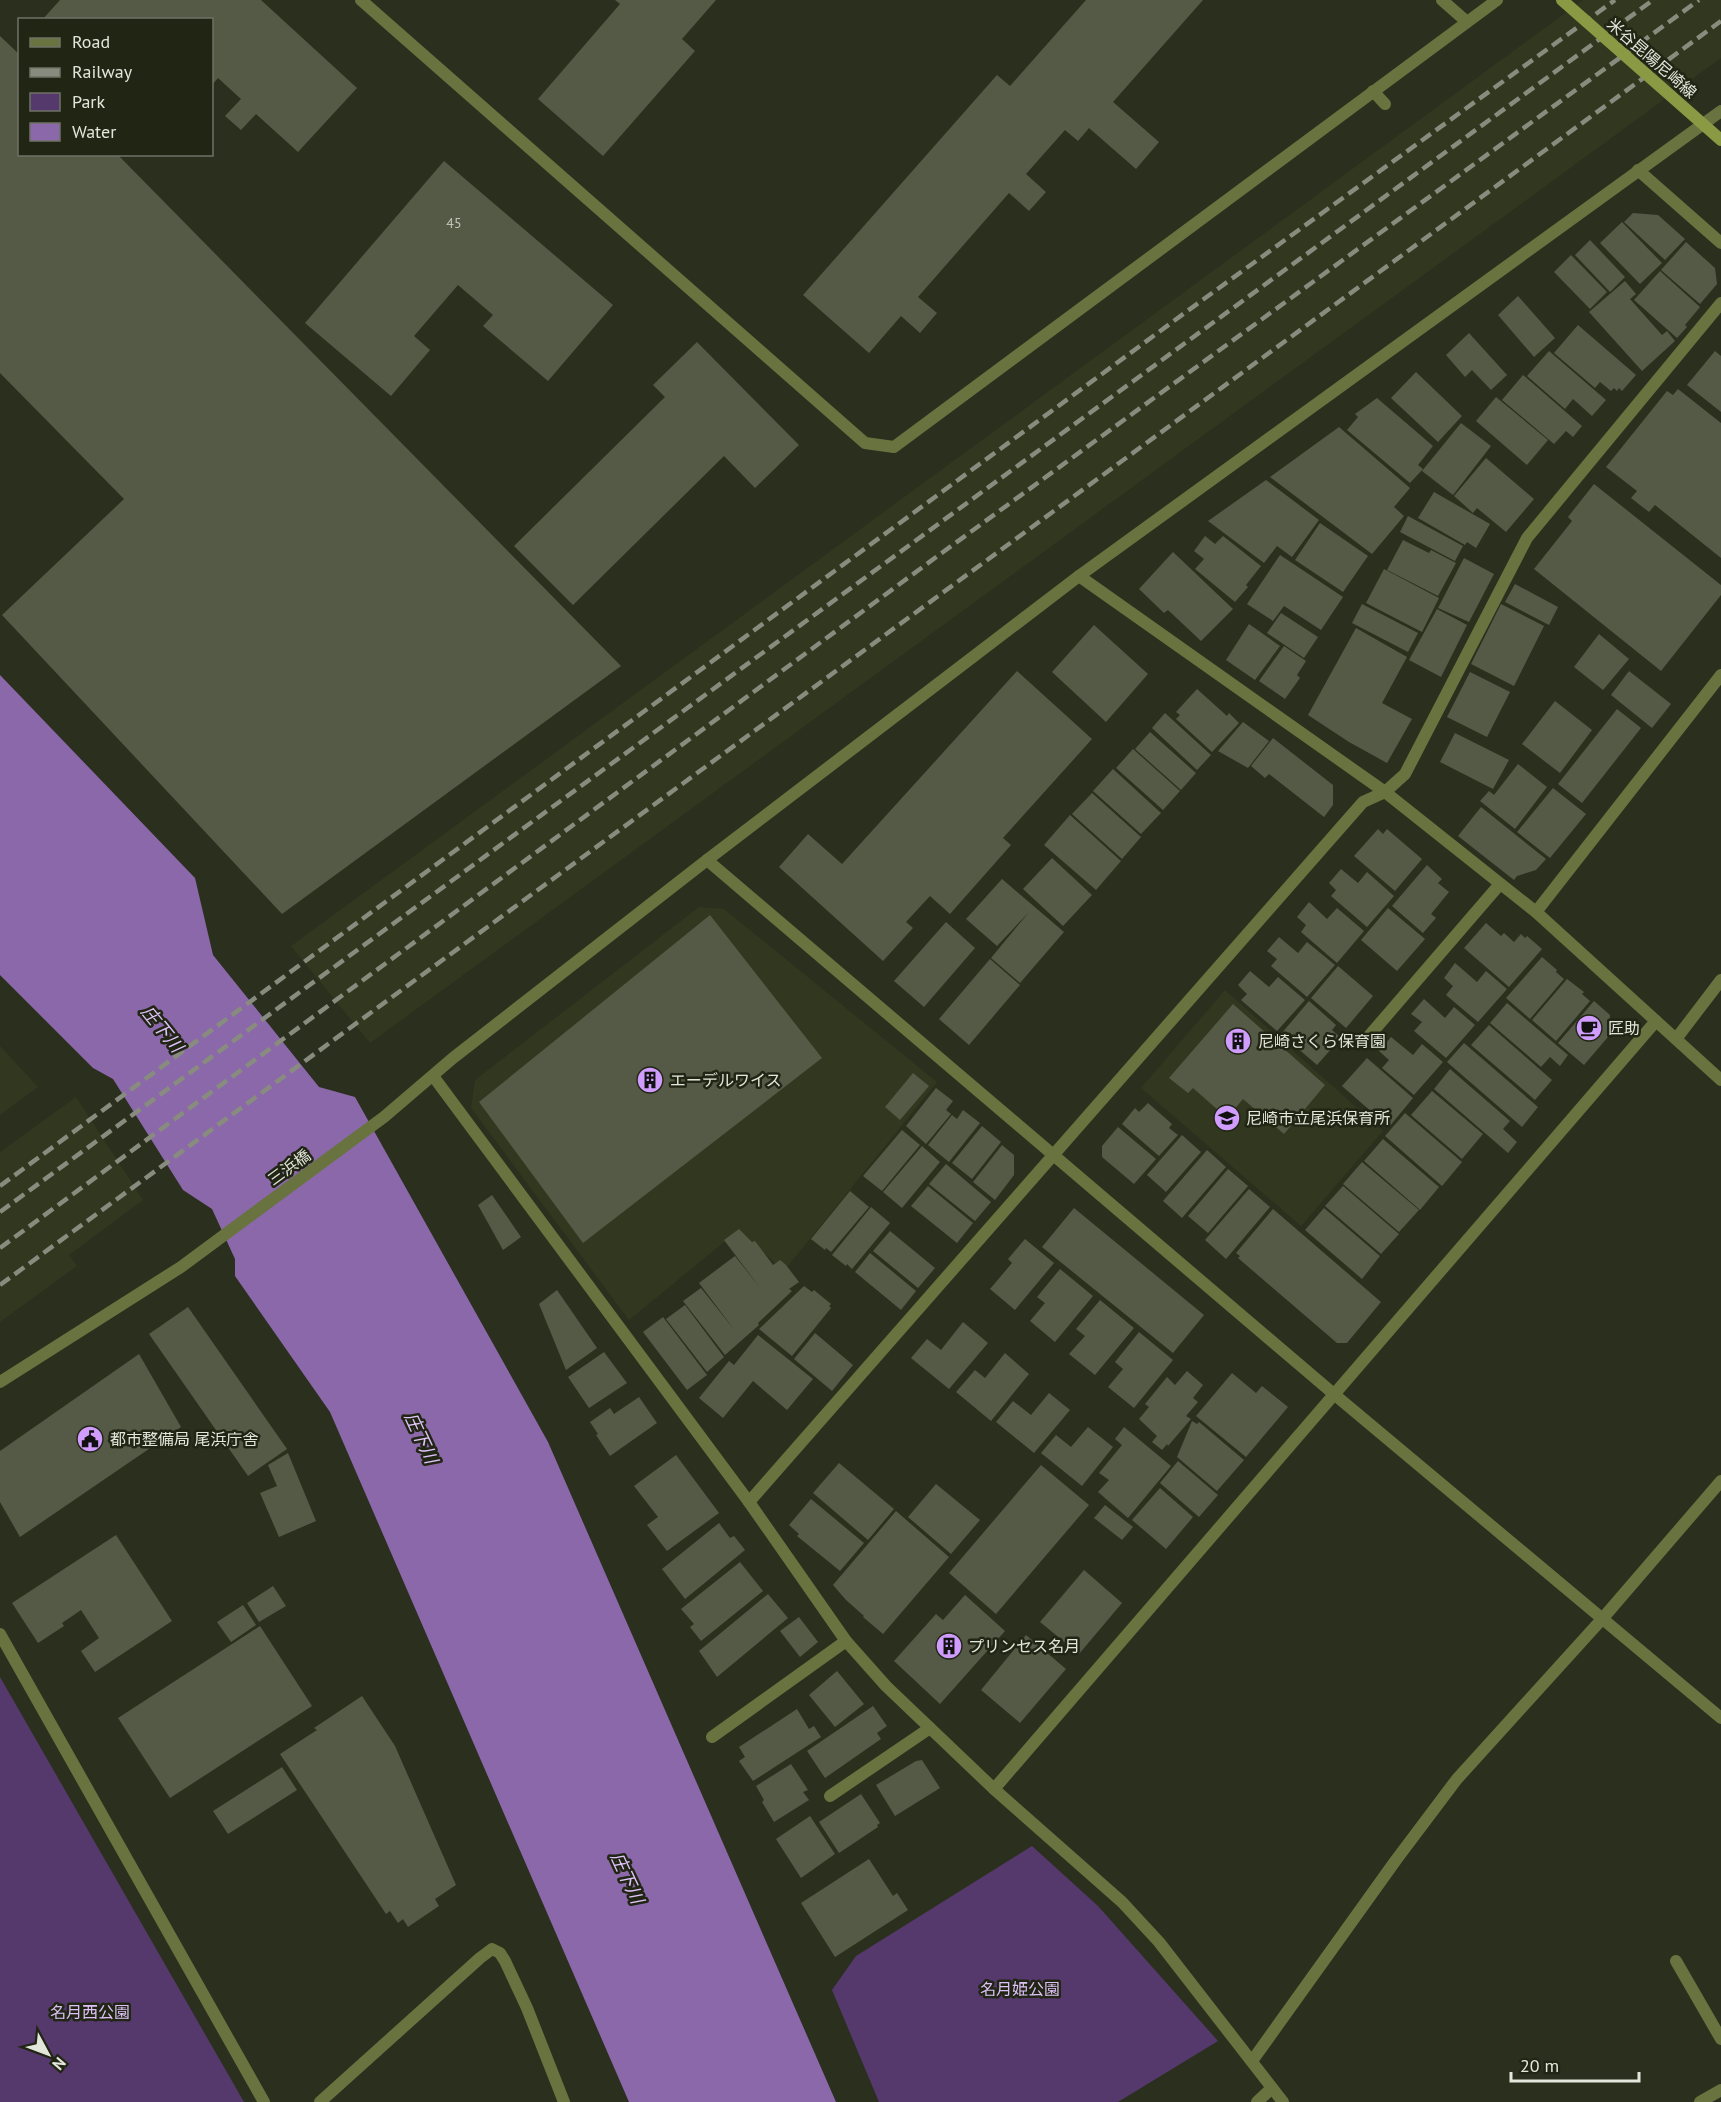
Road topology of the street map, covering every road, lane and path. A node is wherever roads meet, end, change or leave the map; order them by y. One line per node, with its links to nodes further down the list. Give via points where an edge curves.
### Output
1 (361, 0): 6 (street, via 865,443 894,447)
2 (1442, 0): 5 (street)
3 (1497, 0): 5 (street)
4 (1562, 0): 9 (main road, 米谷昆陽尼崎線, bridge)
5 (1467, 22): 6 (street)
6 (1373, 91): 7 (street)
7 (1386, 104)
8 (1721, 111): 10 (street, 三浜橋)
9 (1721, 140)
10 (1638, 170): 11 (street); 13 (street, 三浜橋)
11 (1721, 243)
12 (1721, 303): 15 (street, via 1527,538 1404,774)
13 (1079, 576): 15 (street); 16 (street, 三浜橋)
14 (1721, 675): 18 (street)
15 (1385, 792): 17 (street); 25 (street, via 1363,802)
16 (707, 860): 23 (street, 三浜橋); 25 (street)
17 (1500, 884): 18 (street); 21 (street)
18 (1536, 912): 20 (street)
19 (1721, 980): 22 (street)
20 (1656, 1021): 22 (street); 27 (street)
21 (1369, 1036)
22 (1676, 1039): 24 (street)
23 (433, 1076): 26 (street, 三浜橋, via 384,1117 181,1267); 29 (street)
24 (1721, 1080)
25 (1053, 1155): 27 (street); 29 (street)
26 (0, 1382)
27 (1335, 1395): 30 (street); 36 (street)
28 (1721, 1481): 30 (street)
29 (749, 1502): 32 (street)
30 (1602, 1618): 33 (street); 40 (street, via 1457,1779)
31 (0, 1634): 44 (street)
32 (846, 1641): 34 (street); 35 (street)
33 (1721, 1718)
34 (930, 1728): 36 (street); 37 (street)
35 (712, 1737)
36 (994, 1789): 40 (street, via 1122,1902 1159,1942)
37 (830, 1796)
38 (1676, 1961): 39 (street)
39 (1721, 2039)
40 (1252, 2061): 41 (street)
41 (1272, 2088): 47 (street); 48 (street)
42 (1721, 2091): 43 (street)
43 (1703, 2101)
44 (264, 2102)
45 (320, 2102): 46 (street, via 492,1949 506,1960)
46 (564, 2102)
47 (1257, 2102)
48 (1283, 2102)

